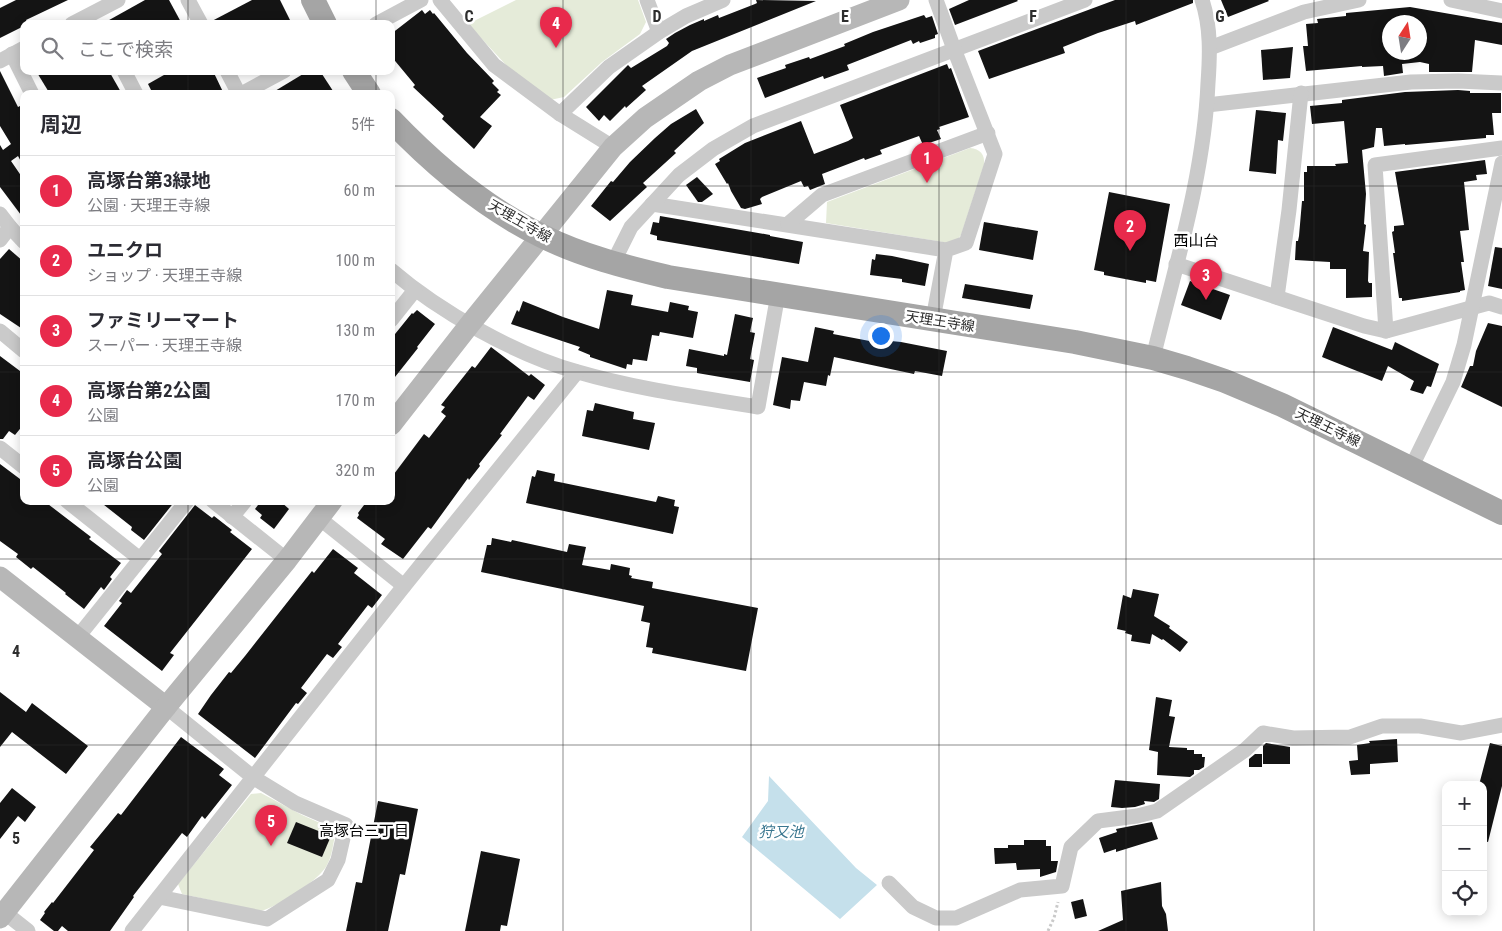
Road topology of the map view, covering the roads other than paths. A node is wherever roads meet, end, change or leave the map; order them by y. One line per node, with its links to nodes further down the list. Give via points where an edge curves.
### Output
1 (118, 0): 15 (street)
2 (188, 0): 16 (street)
3 (312, 0): 17 (main road)
4 (421, 0): 18 (street)
5 (440, 0): 37 (street, via 494,65)
6 (647, 0): 19 (street)
7 (723, 0): 19 (street)
8 (899, 0): 40 (street, via 730,65 674,97)
9 (936, 0): 21 (street)
10 (1085, 0): 21 (street)
11 (1202, 0): 20 (street)
12 (1358, 0): 20 (street, via 1304,12)
13 (1451, 0): 14 (street)
14 (1502, 11)
15 (96, 18)
16 (199, 20)
17 (323, 20)
18 (384, 20)
19 (659, 32): 37 (street, via 609,67)
20 (1210, 48): 36 (street)
21 (954, 49): 39 (street); 43 (street, via 753,126 713,148 679,175)
22 (12, 55): 23 (street)
23 (20, 71)
24 (22, 75): 30 (street)
25 (126, 75): 31 (street)
26 (229, 75): 32 (street)
27 (276, 75): 33 (street)
28 (357, 75): 34 (main road)
29 (1502, 83): 35 (street, via 1411,82)
30 (30, 90)
31 (134, 90)
32 (238, 90)
33 (248, 90)
34 (366, 90)
35 (1302, 93): 36 (street); 56 (street)
36 (1207, 105): 52 (street, via 1203,148)
37 (560, 114): 40 (street)
38 (395, 124): 47 (main road, 天理王寺線, via 453,178)
39 (988, 133): 45 (street, via 822,195); 50 (street, via 996,154 966,243)
40 (612, 148): 47 (street)
41 (1502, 148): 63 (street, via 1375,165)
42 (1502, 163): 57 (street)
43 (652, 204): 45 (street); 51 (street, via 631,227)
44 (0, 214): 46 (street)
45 (788, 224): 50 (street)
46 (10, 228): 48 (street); 49 (street)
47 (542, 236): 51 (main road, 天理王寺線); 61 (street)
48 (20, 238)
49 (0, 240)
50 (946, 250): 60 (street)
51 (613, 263): 55 (main road, 天理王寺線, via 668,277)
52 (1176, 264): 56 (street); 65 (street)
53 (395, 273): 54 (street)
54 (415, 290): 59 (street); 61 (street)
55 (778, 294): 60 (main road, 天理王寺線); 66 (street, via 758,407 628,385)
56 (1277, 297): 63 (street)
57 (1471, 307): 58 (street, via 1489,303); 63 (street); 70 (street, via 1453,382)
58 (1502, 307)
59 (395, 315)
60 (933, 320): 65 (main road, 天理王寺線)
61 (470, 324): 66 (street, via 537,358); 67 (street)
62 (0, 331): 64 (street)
63 (1386, 331)
64 (20, 347)
65 (1153, 358): 70 (main road, 天理王寺線, via 1226,381)
66 (576, 372): 82 (street)
67 (395, 420)
68 (0, 448): 69 (street)
69 (20, 464)
70 (1411, 468): 76 (main road, 天理王寺線)
71 (72, 505): 79 (street)
72 (183, 505): 79 (street)
73 (218, 505): 77 (street)
74 (242, 505): 77 (street)
75 (329, 505): 78 (street)
76 (1502, 513)
77 (232, 517): 80 (street)
78 (318, 518): 80 (street); 82 (street)
79 (140, 559): 83 (street)
80 (287, 560): 84 (street)
81 (0, 577): 83 (street)
82 (404, 586): 86 (street)
83 (77, 638): 84 (street)
84 (166, 707): 86 (street); 89 (street)
85 (1502, 726): 87 (street, via 1461,733 1420,726 1382,726 1350,737 1293,738 1263,733 1245,750 1157,811 1098,821 1071,847 1062,886 1020,890 956,918 936,918 914,907)
86 (254, 778): 88 (street); 88 (street, via 295,803 346,825 338,860 328,880 267,919)
87 (889, 883)
88 (160, 897): 91 (street)
89 (2, 915): 90 (street)
90 (28, 931)
91 (132, 931)

